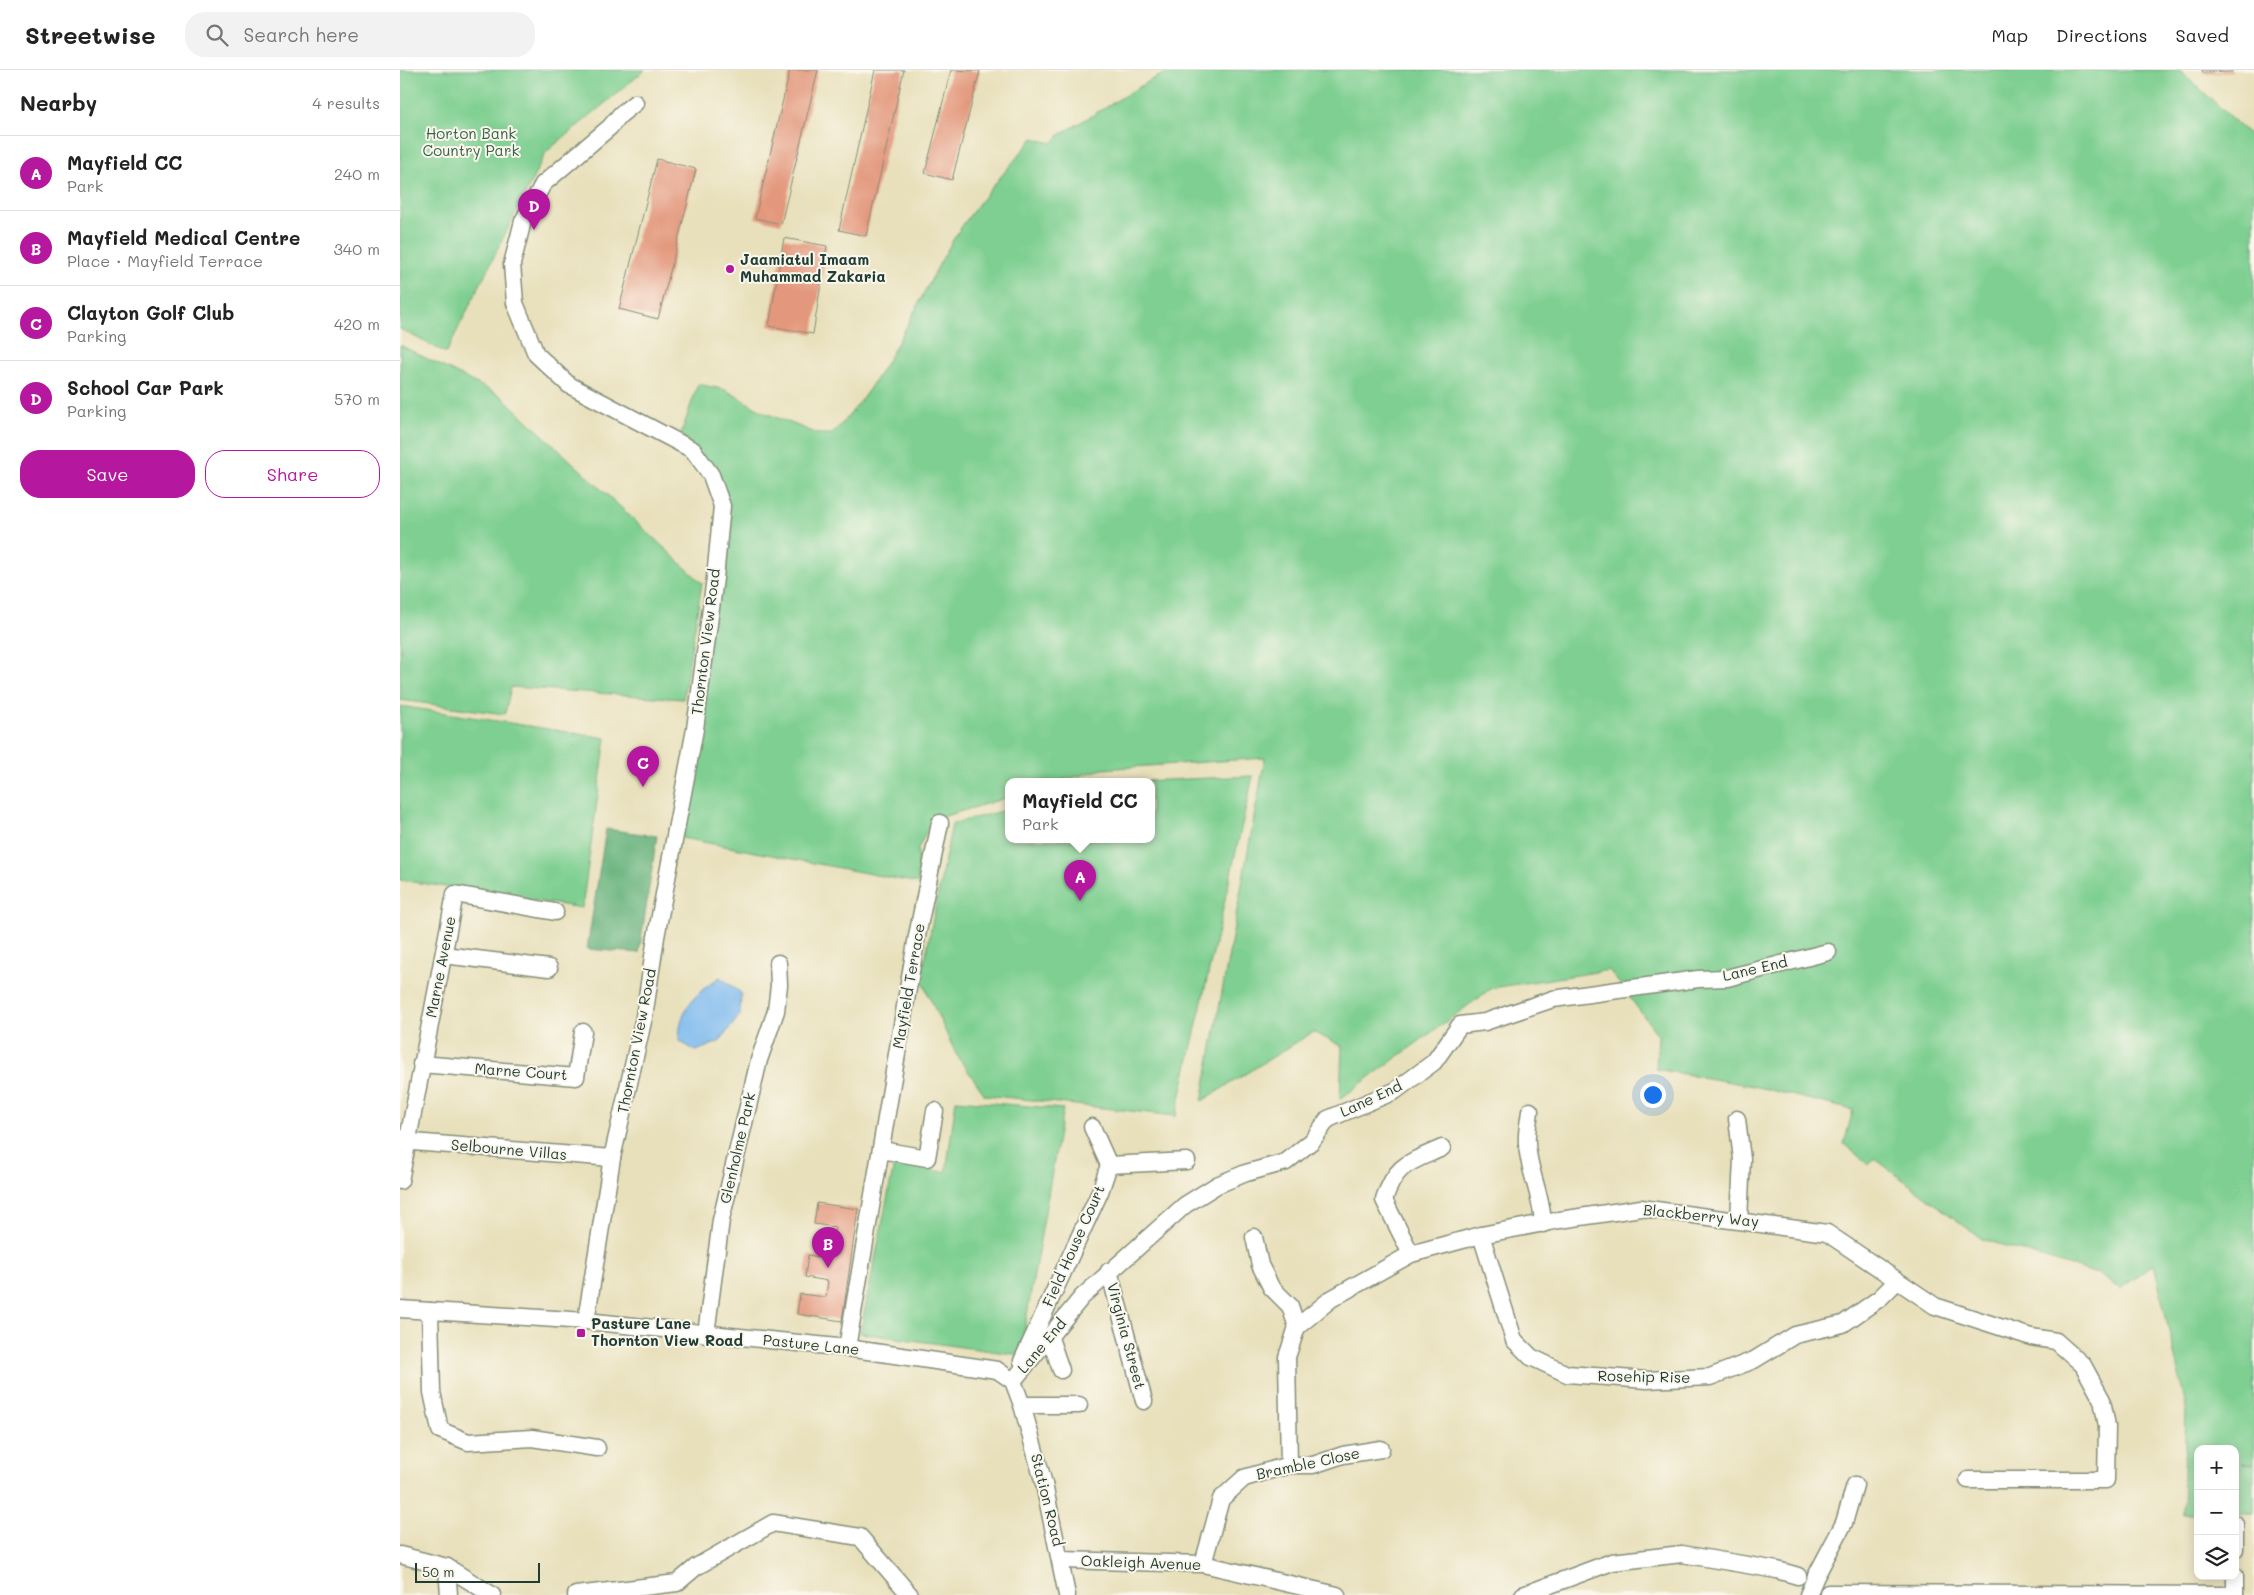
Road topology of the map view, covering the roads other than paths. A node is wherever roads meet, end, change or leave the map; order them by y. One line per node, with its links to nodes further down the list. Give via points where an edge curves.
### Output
1 (635, 102): 17 (street, Thornton View Road, via 543,184 523,221 512,264 515,303 536,354 569,385 693,450 711,475 722,506 694,729 644,1017)
2 (940, 823): 16 (street, Mayfield Terrace, via 917,936)
3 (555, 912): 5 (street, Marne Avenue, via 455,894)
4 (1828, 952): 26 (street, Lane End, via 1727,978 1553,999 1485,1022 1460,1026 1434,1062 1395,1091 1328,1119 1312,1141 1286,1162 1246,1173 1185,1205)
5 (444, 955): 7 (street); 9 (street, Marne Avenue)
6 (778, 964): 32 (street, Glenholme Park, via 776,1012 759,1060 721,1220)
7 (549, 968)
8 (582, 1032): 9 (street, Marne Court, via 576,1077)
9 (421, 1064): 14 (street, Marne Avenue)
10 (935, 1111): 16 (street, via 928,1158)
11 (1530, 1111): 22 (street, via 1527,1142 1530,1164 1540,1193)
12 (1737, 1119): 21 (street, via 1742,1159)
13 (1092, 1127): 19 (street, Field House Court)
14 (403, 1141): 17 (street, Selbourne Villas); 20 (street, Marne Avenue)
15 (1442, 1148): 25 (street, via 1402,1166 1391,1180 1384,1200)
16 (881, 1150): 34 (street, Mayfield Terrace)
17 (612, 1158): 30 (street, Thornton View Road)
18 (1187, 1161): 19 (street, Field House Court)
19 (1109, 1165): 36 (street, Field House Court, via 1100,1192)
20 (400, 1181)
21 (1739, 1220): 22 (street, Blackberry Way, via 1641,1208); 27 (street, Blackberry Way, via 1828,1233)
22 (1543, 1224): 23 (street, Blackberry Way)
23 (1481, 1235): 25 (street, Blackberry Way); 27 (street, Rosehip Rise, via 1514,1340 1531,1357 1567,1374 1647,1380 1710,1378 1754,1360 1796,1335 1843,1324 1880,1298)
24 (1254, 1237): 31 (street, via 1260,1265 1271,1287 1290,1306)
25 (1411, 1254): 31 (street, Blackberry Way, via 1331,1299)
26 (1109, 1271): 33 (street, Lane End, via 1082,1297); 37 (street, Virginia Street)
27 (1897, 1280): 43 (street, Blackberry Way, via 1935,1306 2031,1337 2056,1341 2083,1365 2102,1400 2107,1426 2106,1480)
28 (400, 1309): 29 (street, Pasture Lane)
29 (430, 1311): 30 (street, Pasture Lane); 40 (street, via 432,1392 440,1430 468,1442 532,1438)
30 (586, 1321): 32 (street, Pasture Lane)
31 (1297, 1327): 42 (street, via 1287,1358)
32 (706, 1334): 34 (street, Pasture Lane)
33 (1050, 1338): 35 (street); 36 (street, Lane End)
34 (847, 1348): 36 (street, Pasture Lane, via 997,1370)
35 (1061, 1370)
36 (1014, 1381): 38 (street)
37 (1144, 1401)
38 (1022, 1405): 39 (street); 46 (street, Station Road)
39 (1079, 1405)
40 (597, 1448)
41 (1381, 1449): 42 (street, Bramble Close, via 1343,1455 1313,1465)
42 (1288, 1466): 47 (street, Bramble Close, via 1244,1478 1221,1499)
43 (1968, 1480)
44 (1855, 1485): 62 (street, via 1844,1523)
45 (400, 1555): 48 (street)
46 (1061, 1560): 47 (street, Oakleigh Avenue); 59 (street, Station Road)
47 (1203, 1564): 60 (street, Oakleigh Avenue)
48 (447, 1567): 55 (street); 56 (street)
49 (1798, 1576): 51 (street, via 1682,1554 1612,1562)
50 (2235, 1580): 63 (street)
51 (1547, 1591): 61 (street)
52 (612, 1593): 57 (street); 58 (street, via 677,1583 696,1568 773,1523 860,1537)
53 (1828, 1593): 54 (street)
54 (2088, 1594): 63 (street)
55 (449, 1595)
56 (492, 1595)
57 (576, 1595)
58 (910, 1595)
59 (1066, 1595)
60 (1337, 1595)
61 (1523, 1595)
62 (1808, 1595)
63 (2235, 1595)

